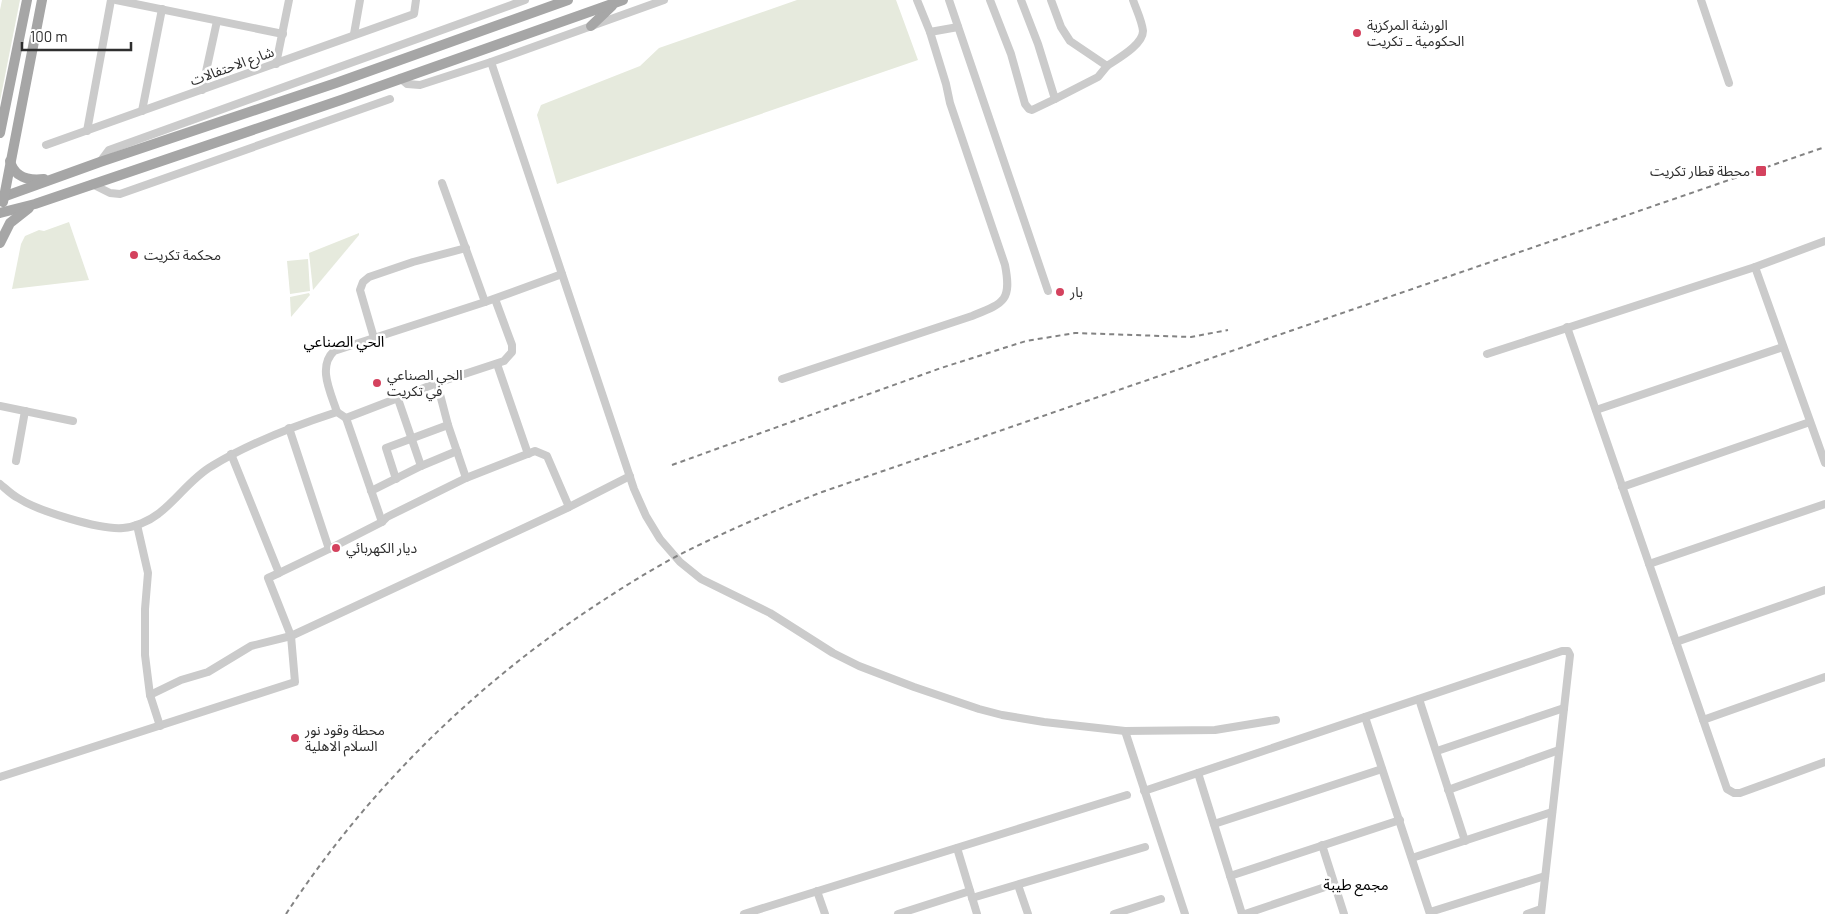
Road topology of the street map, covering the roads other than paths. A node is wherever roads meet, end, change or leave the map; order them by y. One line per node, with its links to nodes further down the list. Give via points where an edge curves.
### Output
1 (27, 0): 36 (main road)
2 (42, 0): 41 (main road)
3 (111, 0): 38 (street)
4 (120, 0): 19 (street)
5 (289, 0): 24 (street)
6 (360, 0): 25 (street)
7 (416, 0): 25 (street, شارع الاحتفالات, via 414,14)
8 (525, 0): 42 (street, via 108,150)
9 (568, 0): 30 (main road)
10 (664, 0): 21 (street)
11 (917, 0): 23 (street)
12 (949, 0): 22 (street)
13 (990, 0): 34 (street, via 1011,54 1025,104 1032,110)
14 (1021, 0): 34 (street)
15 (1052, 0): 28 (street, via 1061,27 1070,41)
16 (1133, 0): 28 (street, via 1143,30 1141,39)
17 (1701, 0): 31 (street)
18 (619, 2): 21 (main road); 29 (main road)
19 (162, 9): 20 (street); 37 (street)
20 (218, 21): 24 (street); 32 (street)
21 (591, 26): 26 (street)
22 (958, 27): 23 (street); 54 (street)
23 (930, 32): 62 (street, via 950,103 1006,265 1006,296 998,306 972,316)
24 (283, 34): 27 (street)
25 (354, 34): 27 (street, شارع الاحتفالات)
26 (491, 62): 29 (street, via 416,86); 53 (street)
27 (276, 64): 32 (street, شارع الاحتفالات)
28 (1107, 66): 34 (street, via 1098,77)
29 (400, 78): 35 (main road)
30 (336, 83): 35 (main road); 42 (main road)
31 (1729, 83)
32 (202, 90): 37 (street, شارع الاحتفالات)
33 (390, 99): 45 (street, via 120,194)
34 (1054, 99)
35 (341, 100): 45 (main road)
36 (3, 108): 39 (main road)
37 (142, 111): 38 (street, شارع الاحتفالات)
38 (87, 131): 40 (street, شارع الاحتفالات)
39 (0, 133)
40 (46, 145)
41 (10, 159): 43 (main road, via 13,170 24,178); 46 (main road)
42 (100, 162): 43 (main road)
43 (54, 178): 46 (main road)
44 (442, 183): 51 (street)
45 (92, 184): 47 (main road)
46 (2, 198): 48 (main road)
47 (34, 204): 48 (main road); 50 (main road, via 10,223)
48 (0, 215)
49 (1825, 240): 52 (street)
50 (0, 243)
51 (466, 248): 56 (street); 58 (street, via 413,262 362,282 360,290)
52 (1754, 266): 57 (street); 59 (street)
53 (562, 274): 55 (street); 81 (street)
54 (1048, 291)
55 (495, 298): 56 (street); 61 (street, via 513,348 507,359)
56 (485, 302): 58 (street)
57 (1567, 327): 60 (street); 66 (street)
58 (374, 338): 68 (street, via 334,351 328,358 326,371)
59 (1783, 347): 66 (street); 71 (street)
60 (1487, 354)
61 (497, 364): 63 (street); 77 (street)
62 (782, 380)
63 (436, 383): 64 (street); 72 (street)
64 (398, 399): 69 (street); 74 (street)
65 (0, 406): 67 (street)
66 (1596, 410): 85 (street)
67 (25, 411): 70 (street); 78 (street)
68 (337, 412): 69 (street); 73 (street)
69 (346, 418): 86 (street)
70 (73, 421)
71 (1810, 422): 79 (street); 85 (street)
72 (448, 425): 74 (street); 75 (street)
73 (289, 428): 76 (street); 91 (street)
74 (411, 439): 80 (street); 83 (street, via 386,448)
75 (457, 451): 80 (street); 82 (street)
76 (231, 454): 90 (street, via 209,467 157,515); 93 (street)
77 (528, 454): 82 (street); 88 (street, via 536,451 547,456)
78 (16, 461)
79 (1825, 463)
80 (421, 466): 83 (street)
81 (630, 476): 88 (street); 105 (street, via 646,516 680,562 701,579 770,613 833,654 893,680 979,710 1044,722)
82 (466, 478): 89 (street)
83 (396, 480): 86 (street)
84 (0, 484): 90 (street, via 17,498 63,516 106,527)
85 (1622, 486): 92 (street)
86 (371, 491): 89 (street)
87 (1825, 504): 92 (street)
88 (569, 507): 95 (street)
89 (382, 522): 91 (street)
90 (137, 525): 98 (street, via 148,573 145,655)
91 (330, 549): 93 (street)
92 (1649, 564): 96 (street)
93 (278, 573): 95 (street, via 268,578)
94 (1825, 590): 96 (street)
95 (291, 636): 98 (street, via 251,646 208,672 181,680); 104 (street, via 295,682)
96 (1676, 642): 103 (street)
97 (1825, 677): 103 (street)
98 (150, 695): 104 (street)
99 (1419, 699): 100 (street, via 1565,650 1570,655); 101 (street); 107 (street)
100 (1564, 708): 106 (street); 107 (street)
101 (1365, 717): 109 (street); 110 (street)
102 (1276, 720): 105 (street, via 1215,730)
103 (1703, 720): 108 (street, via 1726,786 1734,793)
104 (160, 726): 111 (street)
105 (1124, 731): 113 (street)
106 (1559, 750): 112 (street); 115 (street)
107 (1437, 751): 112 (street)
108 (1825, 762)
109 (1382, 769): 116 (street); 117 (street)
110 (1198, 773): 113 (street); 117 (street)
111 (0, 777)
112 (1448, 790): 118 (street)
113 (1144, 791): 139 (street)
114 (1127, 795): 121 (street)
115 (1552, 812): 118 (street); 124 (street)
116 (1400, 820): 119 (street); 122 (street)
117 (1214, 824): 123 (street)
118 (1466, 841): 122 (street)
119 (1322, 845): 123 (street); 126 (street)
120 (1145, 847): 125 (street)
121 (956, 848): 127 (street); 128 (street)
122 (1412, 858): 132 (street)
123 (1230, 876): 140 (street)
124 (1545, 876): 131 (street); 132 (street)
125 (1018, 884): 128 (street); 137 (street)
126 (1334, 884): 140 (street); 141 (street)
127 (817, 891): 133 (street); 134 (street)
128 (971, 895): 130 (street); 136 (street)
129 (1161, 899): 138 (street)
130 (916, 911): 135 (street)
131 (1541, 912): 142 (street)
132 (1430, 913)
133 (744, 914)
134 (825, 914)
135 (898, 914)
136 (977, 914)
137 (1028, 914)
138 (1114, 914)
139 (1185, 914)
140 (1244, 914)
141 (1344, 914)
142 (1527, 914)

